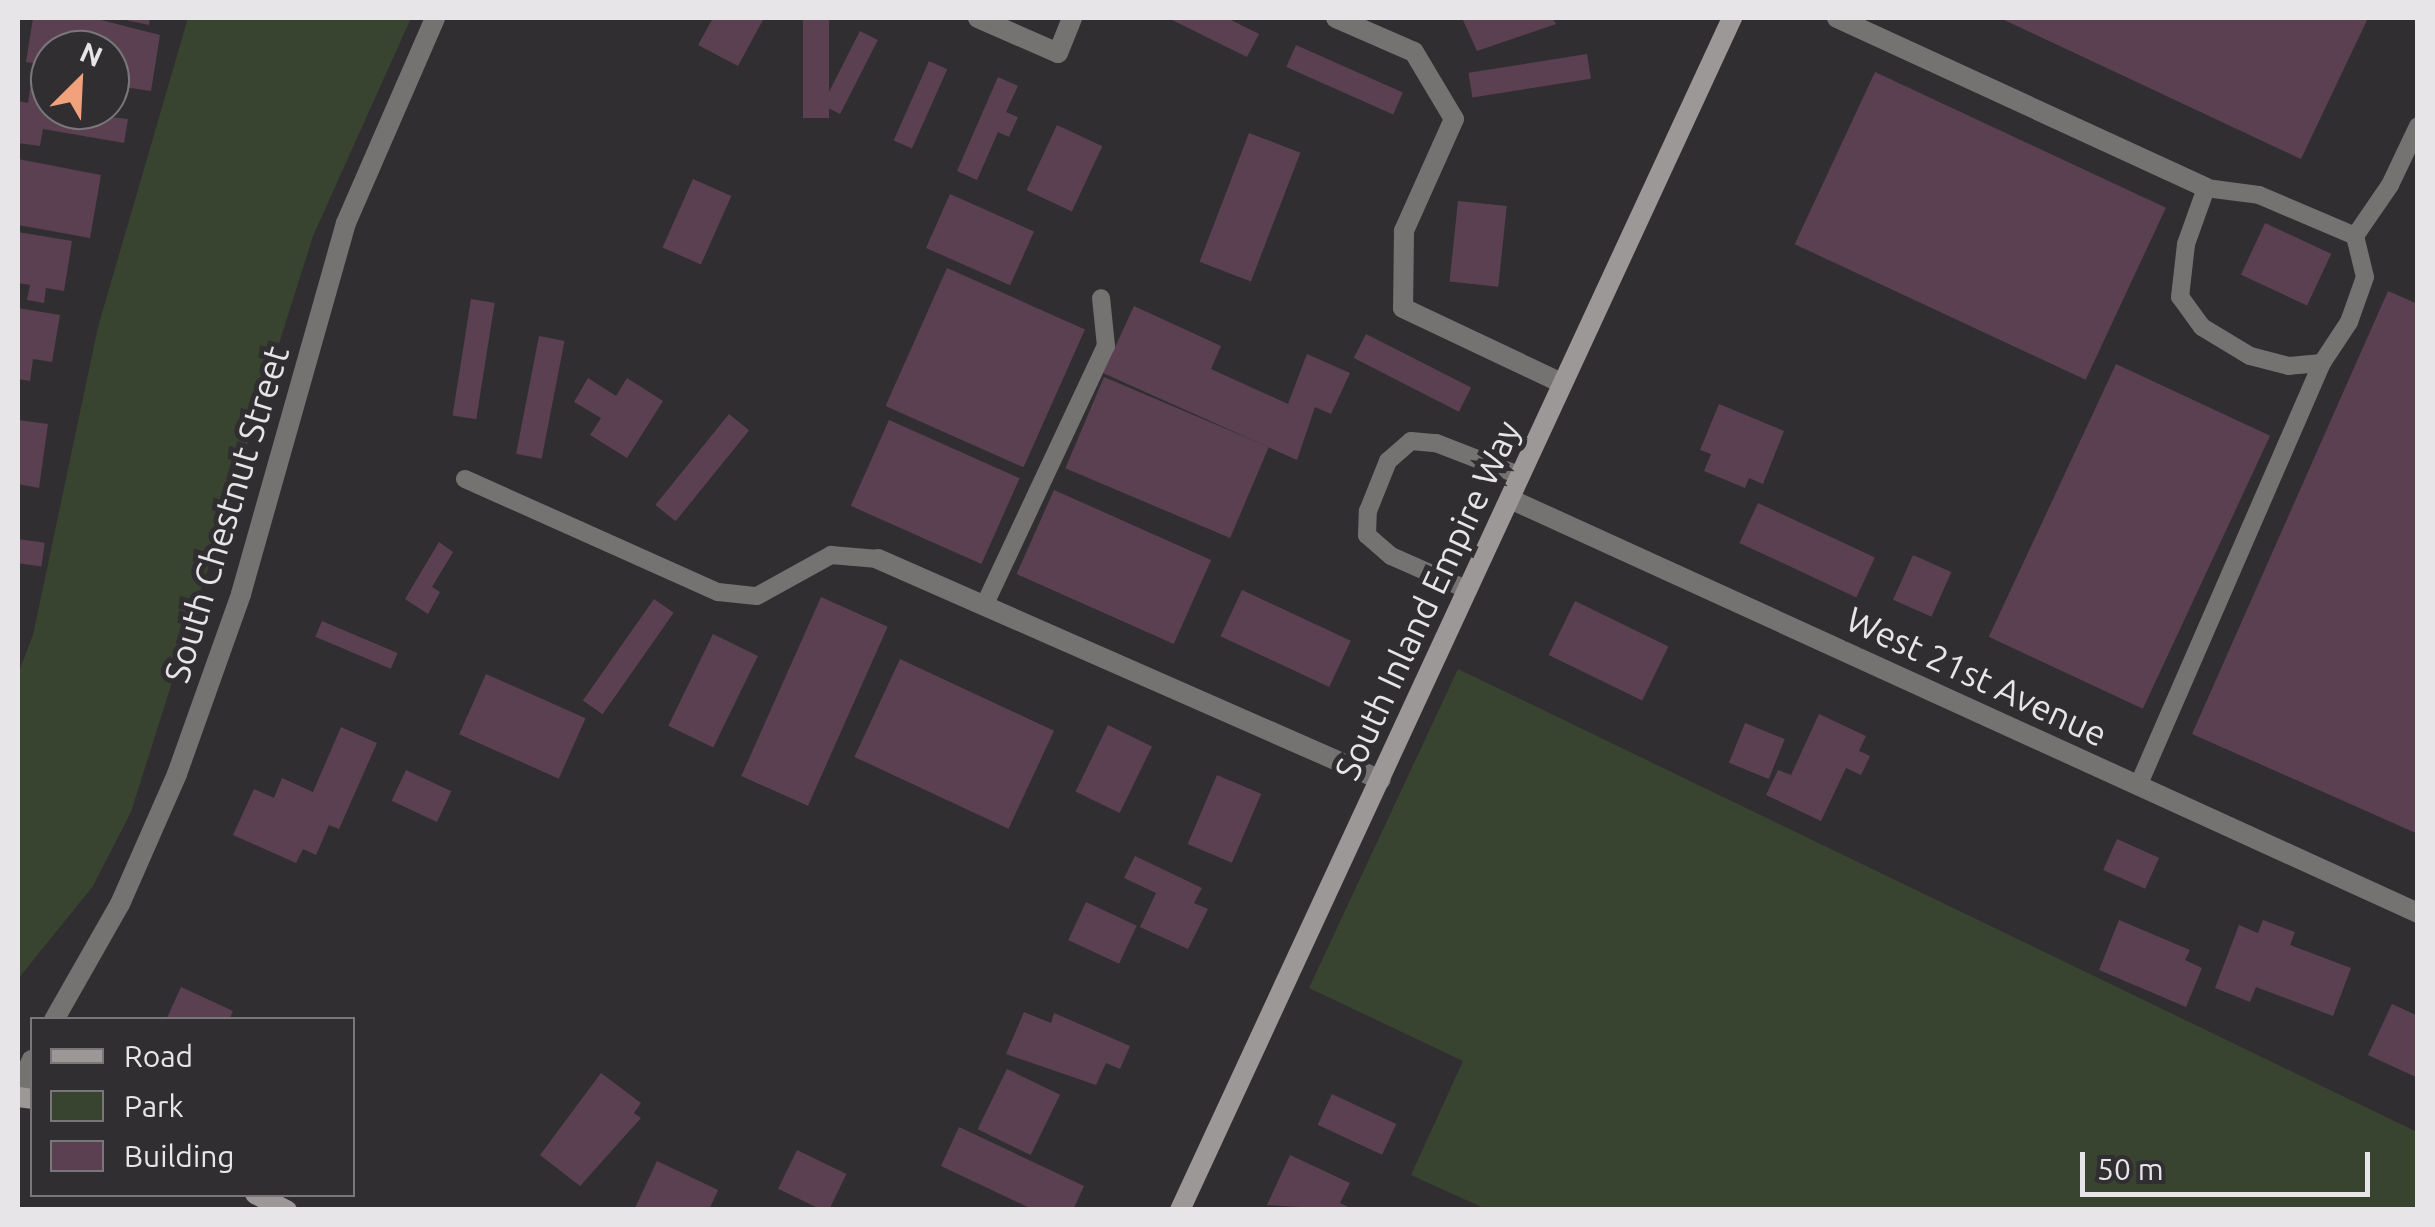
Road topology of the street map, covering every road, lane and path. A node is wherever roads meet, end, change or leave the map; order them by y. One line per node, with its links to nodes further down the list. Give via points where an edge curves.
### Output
1 (435, 18): 22 (street, South Chestnut Street, via 346,223 240,594 177,774 120,904)
2 (978, 18): 3 (street, via 1058,53)
3 (1072, 18)
4 (1336, 18): 12 (street, via 1414,52 1454,119 1404,231 1403,308)
5 (1732, 18): 12 (street, South Inland Empire Way)
6 (1837, 18): 8 (street)
7 (2418, 126): 9 (lane, via 2390,186)
8 (2206, 188): 9 (lane, via 2259,195); 11 (lane, via 2186,244 2180,298 2202,326 2250,356 2290,366)
9 (2355, 236): 11 (lane, via 2365,278 2349,322)
10 (1101, 298): 18 (lane, via 1106,346)
11 (2322, 362): 20 (lane)
12 (1562, 383): 13 (street, South Inland Empire Way)
13 (1521, 476): 15 (street, South Inland Empire Way); 17 (lane, via 1436,443 1411,441 1388,461 1368,511 1367,536 1391,556)
14 (465, 479): 16 (lane, via 718,592 757,596 831,555)
15 (1510, 499): 17 (street, South Inland Empire Way); 20 (street, West 21st Avenue)
16 (878, 560): 18 (street)
17 (1468, 590): 19 (street, South Inland Empire Way)
18 (984, 606): 19 (street)
19 (1381, 780): 27 (street, South Inland Empire Way)
20 (2138, 786): 21 (street, West 21st Avenue)
21 (2415, 907)
22 (56, 1017)
23 (30, 1065): 24 (street)
24 (18, 1094)
25 (261, 1197): 26 (street)
26 (287, 1210)
27 (1180, 1210)

